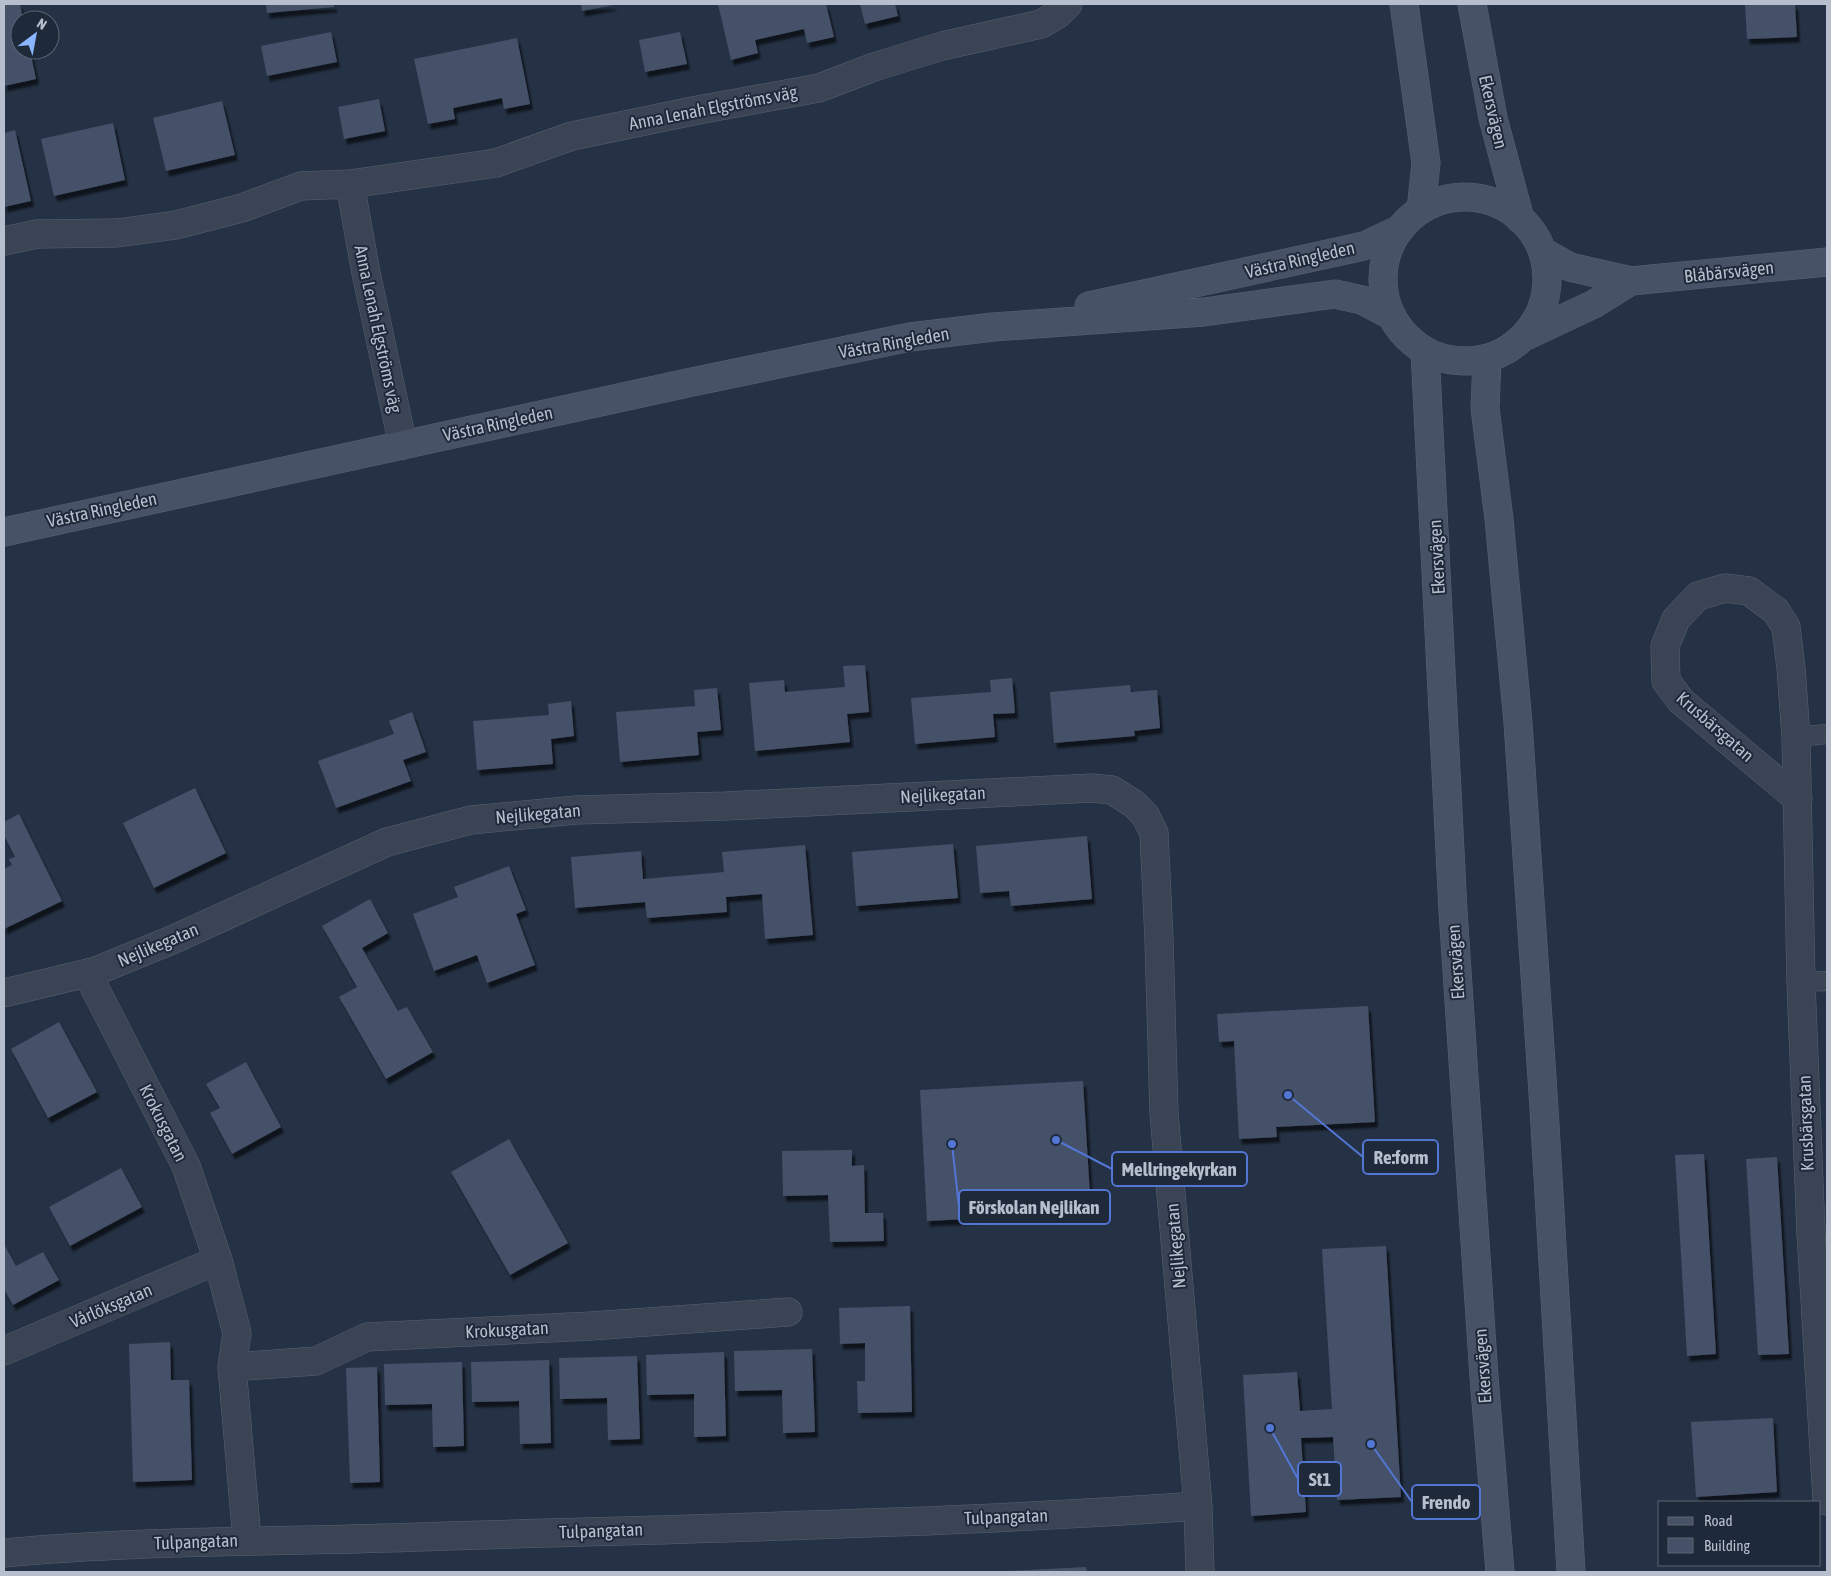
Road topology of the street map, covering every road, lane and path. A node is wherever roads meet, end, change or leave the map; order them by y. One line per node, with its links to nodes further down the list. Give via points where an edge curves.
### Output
1 (1068, 4): 4 (street, Anna Lenah Elgströms väg, via 1041,24 942,46 819,88 572,136 496,162)
2 (1404, 4): 5 (main road, via 1426,163)
3 (1472, 4): 6 (main road, Ekersvägen, via 1494,118)
4 (350, 184): 8 (street, Anna Lenah Elgströms väg, via 301,186 242,208 176,225 117,233 37,234); 17 (street, Anna Lenah Elgströms väg)
5 (1420, 210): 6 (main road, via 1462,196 1486,198 1507,208); 7 (main road)
6 (1520, 219): 9 (main road, via 1538,239)
7 (1400, 229): 12 (main road, via 1387,254 1382,280); 13 (main road, Västra Ringleden, via 1364,246)
8 (4, 241)
9 (1543, 252): 11 (main road, Blåbärsvägen, via 1570,267); 14 (main road, via 1548,273 1546,295 1539,316)
10 (1827, 262): 11 (main road, Blåbärsvägen)
11 (1632, 281): 14 (main road, Blåbärsvägen, via 1594,304)
12 (1392, 316): 13 (main road, Västra Ringleden, via 1362,300 1335,294 1204,312); 15 (main road, via 1398,328)
13 (993, 327): 17 (main road, Västra Ringleden, via 910,337)
14 (1524, 337): 16 (main road, via 1507,351)
15 (1426, 351): 16 (main road, via 1438,358); 36 (main road, Ekersvägen, via 1453,911)
16 (1487, 360): 37 (main road, via 1485,408 1518,723)
17 (403, 445): 18 (main road, Västra Ringleden)
18 (4, 532)
19 (1827, 734): 20 (lane)
20 (1796, 737): 21 (street, Krusbärsgatan); 21 (street, Krusbärsgatan, via 1786,627 1776,611 1749,591 1725,588 1698,596 1676,619 1665,646 1666,681 1681,701)
21 (1798, 799): 23 (street, Krusbärsgatan)
22 (87, 973): 24 (street, Nejlikegatan); 26 (street, Krokusgatan, via 186,1166); 32 (street, Nejlikegatan, via 172,940 387,842 471,820 576,810 1092,788 1112,790 1134,804 1154,833 1164,1113)
23 (1814, 981): 25 (street, Krusbärsgatan)
24 (4, 992)
25 (1819, 1233): 30 (street, Krusbärsgatan)
26 (218, 1260): 28 (street, Vårlöksgatan); 29 (street, Krokusgatan, via 237,1333)
27 (788, 1312): 29 (street, Krokusgatan, via 367,1337 316,1361)
28 (4, 1351)
29 (232, 1367): 33 (street, Krokusgatan)
30 (1826, 1469): 31 (street, Krusbärsgatan)
31 (1827, 1501)
32 (1198, 1506): 33 (street, Tulpangatan, via 851,1523); 35 (street, Nejlikegatan)
33 (247, 1540): 34 (street, Tulpangatan)
34 (4, 1554)
35 (1200, 1572)
36 (1500, 1572)
37 (1571, 1572)

